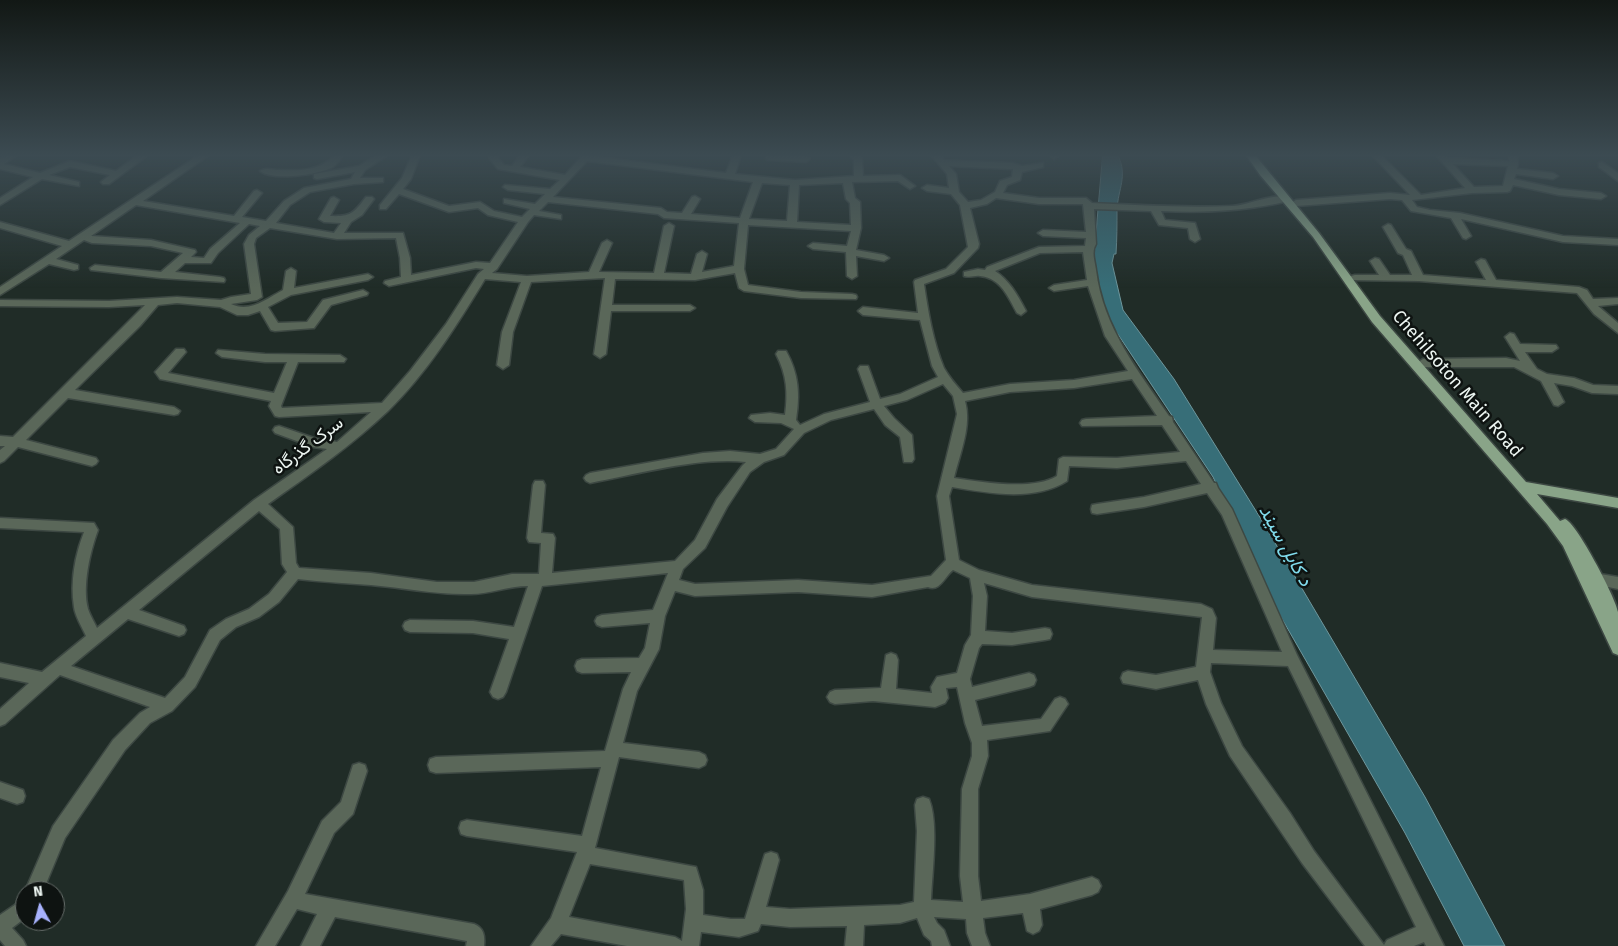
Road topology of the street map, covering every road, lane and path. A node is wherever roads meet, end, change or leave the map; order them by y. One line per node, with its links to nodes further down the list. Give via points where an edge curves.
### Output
1 (137, 199): 21 (street)
2 (252, 199): 30 (street)
3 (293, 199): 34 (street)
4 (369, 199): 31 (street, via 360,213)
5 (390, 199): 24 (street)
6 (428, 199): 26 (street, via 448,208 480,205 491,213)
7 (545, 199): 26 (street, سرک گذرگاه)
8 (578, 199): 29 (street)
9 (752, 199): 33 (street)
10 (794, 199): 35 (street)
11 (851, 199): 38 (street, via 855,202)
12 (960, 199): 22 (street)
13 (990, 199): 22 (street, via 981,205)
14 (1026, 199): 23 (street, via 1086,201)
15 (1328, 199): 20 (street)
16 (1407, 199): 27 (street, via 1414,209)
17 (334, 200): 31 (street, via 324,218)
18 (695, 200): 29 (street)
19 (507, 201): 26 (street)
20 (1291, 201): 25 (street, via 1241,208); 73 (main road, Chehilsoton Main Road, via 1324,235); 140 (main road, Chehilsoton Main Road, via 1376,319)
21 (133, 202): 30 (street); 42 (street)
22 (965, 205): 97 (street, via 972,228 973,248 950,271 919,282)
23 (1092, 205): 25 (street); 41 (street)
24 (383, 207)
25 (1155, 209): 45 (street, via 1162,223 1192,225)
26 (530, 213): 28 (street); 59 (street, سرک گذرگاه)
27 (1454, 215): 44 (street); 46 (street, via 1563,239)
28 (558, 217)
29 (685, 217): 33 (street)
30 (236, 219): 32 (street)
31 (347, 220): 43 (street)
32 (247, 221): 34 (street); 55 (street, via 207,261)
33 (744, 222): 35 (street); 61 (street)
34 (266, 224): 43 (street); 91 (street, via 249,244 257,297)
35 (792, 224): 38 (street)
36 (0, 225): 48 (street)
37 (669, 226): 70 (street)
38 (856, 228): 51 (street)
39 (1388, 228): 75 (street, via 1407,253)
40 (1043, 233): 41 (street)
41 (1091, 235): 50 (street, via 1092,244)
42 (83, 236): 48 (street); 55 (street, via 92,240 151,243 190,251)
43 (337, 236): 76 (street, via 400,235)
44 (1466, 236)
45 (1195, 239)
46 (1618, 242)
47 (607, 243): 66 (street)
48 (70, 245): 54 (street)
49 (813, 246): 51 (street)
50 (1088, 249): 65 (street, via 1039,250 991,269); 79 (street)
51 (852, 251): 53 (street); 71 (street)
52 (702, 254): 72 (street)
53 (884, 258)
54 (48, 260): 58 (street); 83 (street)
55 (184, 260): 63 (street)
56 (1375, 261): 74 (street)
57 (1481, 262): 81 (street)
58 (74, 267)
59 (494, 267): 68 (street, سرک گذرگاه); 76 (street, via 476,266)
60 (95, 268): 63 (street, via 155,276)
61 (739, 269): 72 (street); 86 (street, via 744,288)
62 (291, 271): 84 (street)
63 (166, 274): 78 (street)
64 (968, 274): 65 (street)
65 (987, 274): 96 (street, via 1000,279)
66 (593, 275): 69 (street); 77 (street)
67 (368, 276): 84 (street)
68 (482, 276): 77 (street); 121 (street, سرک گذرگاه, via 450,327)
69 (610, 276): 70 (street); 93 (street)
70 (658, 276): 72 (street)
71 (852, 276)
72 (695, 278)
73 (1355, 278): 74 (street); 108 (main road, Chehilsoton Main Road, via 1384,319)
74 (1387, 278): 75 (street)
75 (1419, 278): 81 (street)
76 (406, 279): 80 (street)
77 (527, 279): 109 (street, via 507,334)
78 (220, 280)
79 (1092, 282): 82 (street); 112 (street, via 1110,336)
80 (389, 283)
81 (1493, 284): 90 (street, via 1579,290 1584,292)
82 (1054, 288)
83 (0, 292)
84 (288, 292): 92 (street)
85 (363, 293): 92 (street, via 327,302 310,325 275,326)
86 (852, 297)
87 (156, 300): 88 (street, via 109,304); 91 (street); 116 (street)
88 (0, 302)
89 (1618, 302): 90 (street)
90 (1590, 303): 98 (street)
91 (222, 304): 92 (street, via 248,311)
92 (262, 306)
93 (605, 308): 94 (street); 104 (street)
94 (690, 308)
95 (863, 311): 97 (street)
96 (1021, 311)
97 (924, 317): 114 (street)
98 (1618, 329)
99 (1510, 337): 100 (street)
100 (1517, 348): 101 (street); 111 (street)
101 (1552, 348)
102 (180, 352): 117 (street, via 161,372 164,376)
103 (222, 353): 106 (street)
104 (600, 354)
105 (782, 354): 126 (street, via 793,378)
106 (294, 359): 107 (street); 117 (street)
107 (340, 359)
108 (1423, 363): 111 (street, via 1506,362); 140 (main road, Chehilsoton Main Road)
109 (503, 365)
110 (864, 369): 120 (street)
111 (1533, 372): 113 (street)
112 (1136, 374): 118 (street, via 1074,384 1010,388); 124 (street)
113 (1545, 378): 115 (street, via 1574,382 1592,389); 119 (street)
114 (945, 379): 118 (street); 120 (street)
115 (1618, 390)
116 (66, 393): 122 (street); 129 (street)
117 (278, 398): 121 (street, via 275,406 279,412)
118 (959, 398): 137 (street, via 962,426)
119 (1558, 402)
120 (875, 404): 126 (street); 134 (street, via 906,435)
121 (385, 406): 130 (street, سرک گذرگاه)
122 (174, 411)
123 (755, 418): 126 (street)
124 (1168, 420): 125 (street); 131 (street)
125 (1086, 423)
126 (795, 425): 133 (street, via 780,452)
127 (279, 430): 130 (street)
128 (0, 440): 129 (street)
129 (16, 442): 132 (street); 135 (street)
130 (339, 447): 142 (street, سرک گذرگاه)
131 (1191, 456): 137 (street, via 1117,463 1063,462 1063,478 1059,483 1047,486 990,488); 139 (street)
132 (0, 458)
133 (760, 459): 136 (street, via 703,458); 146 (street, via 746,469 722,503 700,544)
134 (908, 460)
135 (92, 461)
136 (590, 478)
137 (948, 482): 145 (street, via 943,496)
138 (539, 484): 150 (street, via 534,538 548,538)
139 (1212, 487): 143 (street); 164 (street, via 1227,513)
140 (1530, 488): 141 (main road); 149 (main road, Chehilsoton Main Road, via 1562,520 1579,544); 163 (main road, Chehilsoton Main Road, via 1568,544)
141 (1618, 503)
142 (259, 504): 147 (street, via 286,527 289,564); 153 (street, سرک گذرگاه)
143 (1097, 509)
144 (0, 523): 162 (street, via 89,527 80,578 81,608)
145 (953, 563): 148 (street); 152 (street, via 933,583 929,581 872,591 798,586 695,590)
146 (678, 566): 150 (street); 152 (street)
147 (295, 573): 150 (street, via 437,588 474,588 512,580); 179 (street, via 274,598 215,635 190,682)
148 (976, 575): 161 (street, via 980,596); 166 (street, via 1032,591 1201,610 1209,618)
149 (1594, 579): 151 (street); 155 (main road, Chehilsoton Main Road)
150 (541, 580): 159 (street)
151 (1618, 583)
152 (671, 584): 154 (street)
153 (126, 612): 158 (street); 162 (street, سرک گذرگاه)
154 (658, 616): 156 (street); 167 (street, via 652,649)
155 (1616, 618)
156 (602, 621)
157 (410, 626): 159 (street, via 473,627)
158 (179, 630)
159 (518, 634): 175 (street)
160 (1045, 634): 161 (street, via 1012,639)
161 (978, 637): 174 (street, via 972,645)
162 (94, 638): 169 (street, سرک گذرگاه)
163 (1618, 648)
164 (1292, 659): 166 (street); 206 (street)
165 (890, 660): 176 (street)
166 (1204, 664): 171 (street, via 1156,682); 217 (street, via 1214,704 1236,751 1308,857)
167 (643, 665): 168 (street); 182 (street, via 630,689)
168 (582, 666)
169 (59, 668): 172 (street, سرک گذرگاه); 179 (street)
170 (0, 670): 172 (street)
171 (1128, 678)
172 (44, 680): 180 (street, سرک گذرگاه)
173 (1029, 680): 174 (street)
174 (965, 687): 176 (street, via 942,682 938,687 940,698 935,700); 181 (street)
175 (498, 692)
176 (888, 695): 177 (street)
177 (835, 697)
178 (1060, 704): 181 (street, via 1046,726)
179 (167, 706): 192 (street, via 145,718 119,745 60,832)
180 (0, 719)
181 (978, 734): 198 (street, via 980,756 970,789 969,876)
182 (613, 754): 183 (street); 184 (street); 190 (street)
183 (699, 760)
184 (436, 765)
185 (359, 771): 194 (street, via 347,808 328,827)
186 (0, 790): 187 (street)
187 (17, 796)
188 (923, 805): 197 (street)
189 (467, 828): 190 (street)
190 (586, 850): 202 (street, via 690,873); 203 (street)
191 (771, 860): 200 (street)
192 (38, 881)
193 (1092, 886): 195 (street)
194 (294, 897): 196 (street, via 304,903); 208 (street)
195 (1030, 903): 198 (street); 204 (street)
196 (330, 908): 209 (street); 210 (street, via 474,933)
197 (922, 908): 198 (street); 201 (street, via 900,914); 215 (street)
198 (974, 911): 216 (street)
199 (15, 915): 205 (street)
200 (756, 915): 201 (street); 202 (street, via 747,928)
201 (856, 917): 214 (street)
202 (694, 922): 213 (street)
203 (557, 924): 211 (street); 212 (street)
204 (1033, 925)
205 (0, 926): 207 (street)
206 (1432, 938): 218 (street)
207 (17, 946)
208 (265, 946)
209 (310, 946)
210 (475, 946)
211 (540, 946)
212 (675, 946)
213 (690, 946)
214 (854, 946)
215 (941, 946)
216 (981, 946)
217 (1376, 946)
218 (1393, 946)

